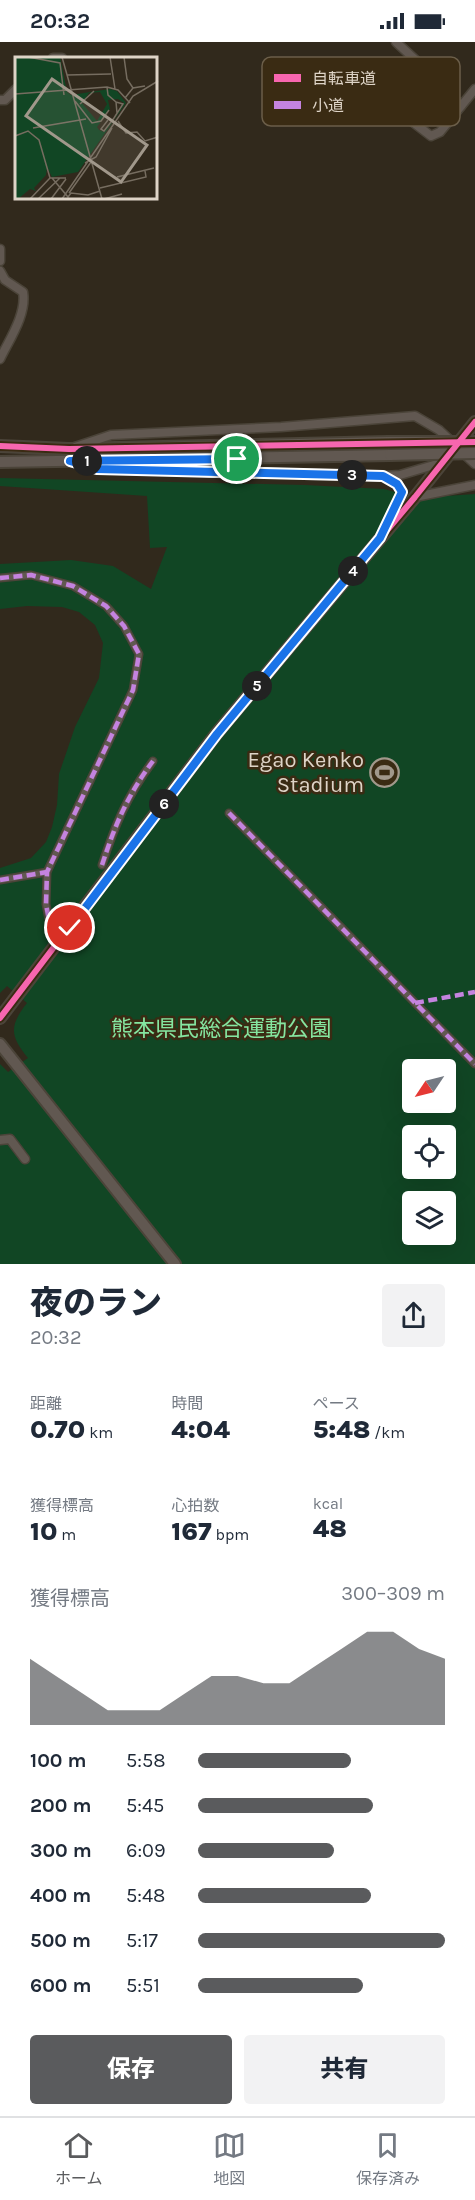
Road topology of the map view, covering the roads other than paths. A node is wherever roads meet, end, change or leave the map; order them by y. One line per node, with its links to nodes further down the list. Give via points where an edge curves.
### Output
1 (396, 42): 2 (street)
2 (412, 57)
3 (475, 89): 6 (street)
4 (15, 90): 5 (street)
5 (0, 100)
6 (461, 106)
7 (418, 126): 8 (street, via 431,136)
8 (445, 126)
9 (0, 249): 10 (street)
10 (0, 261)
11 (0, 271): 12 (street, via 5,280 23,292 24,300)
12 (0, 359)
13 (475, 422): 14 (street)
14 (470, 432): 17 (street)
15 (475, 442): 18 (street, bridge)
16 (0, 446): 18 (street)
17 (457, 446): 18 (street, via 415,416 111,435); 21 (street); 23 (street)
18 (69, 448)
19 (475, 453): 20 (street, bridge)
20 (70, 461): 22 (street); 24 (street, via 97,469)
21 (444, 461): 24 (street, via 400,475); 26 (street)
22 (0, 462)
23 (475, 464)
24 (383, 476): 27 (street, via 402,492)
25 (475, 485): 26 (street)
26 (415, 497): 27 (street)
27 (380, 538): 35 (street, via 217,734)
28 (0, 578): 32 (street, via 31,575 73,586 106,606 124,626 139,654 133,690)
29 (153, 761): 31 (street, via 133,788)
30 (229, 813): 37 (street)
31 (102, 865)
32 (47, 872): 33 (street); 34 (street, via 46,904)
33 (0, 880)
34 (51, 931)
35 (0, 1018)
36 (3, 1048): 40 (street)
37 (475, 1064)
38 (0, 1140): 39 (street, via 10,1139)
39 (25, 1159)
40 (175, 1264)

